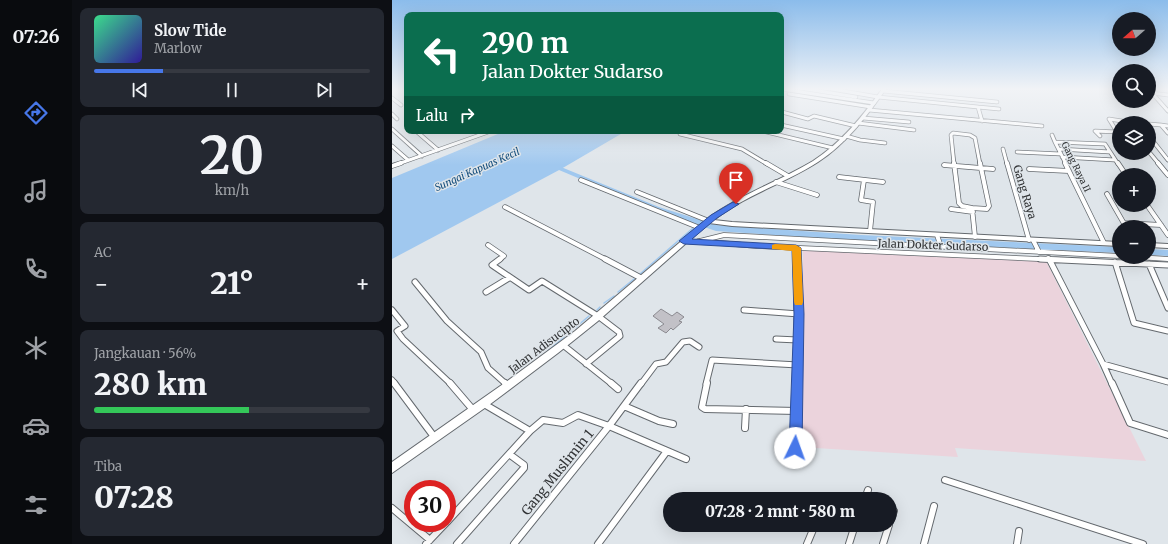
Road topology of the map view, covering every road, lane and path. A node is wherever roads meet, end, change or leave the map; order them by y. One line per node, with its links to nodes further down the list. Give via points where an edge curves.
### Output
1 (392, 114): 7 (street)
2 (791, 114): 10 (street, via 808,119 814,116)
3 (866, 114): 6 (main road, Jalan Adisucipto)
4 (940, 114): 8 (street)
5 (980, 114): 8 (street)
6 (863, 118): 9 (street); 10 (main road, Jalan Adisucipto)
7 (397, 119)
8 (982, 121): 14 (street)
9 (909, 122)
10 (857, 125): 17 (street); 27 (main road, Jalan Adisucipto)
11 (1156, 125): 12 (street)
12 (1161, 125): 15 (street); 19 (street)
13 (784, 126): 27 (street)
14 (1042, 126)
15 (1168, 126)
16 (392, 129): 40 (street)
17 (914, 130)
18 (1112, 132): 26 (street, via 1095,131)
19 (1168, 133)
20 (419, 134): 35 (street)
21 (483, 134): 25 (street)
22 (680, 134): 55 (street, via 742,149)
23 (774, 134): 32 (street)
24 (1052, 135): 28 (street)
25 (478, 136): 35 (street)
26 (1100, 136)
27 (845, 137): 29 (street); 32 (main road, Jalan Adisucipto)
28 (1055, 142): 34 (street, Gang Raya II); 37 (street, Gang Raya II, via 1105,144)
29 (885, 143)
30 (1156, 145): 45 (street)
31 (392, 146): 41 (street)
32 (832, 148): 55 (main road, Jalan Adisucipto, via 816,161)
33 (1003, 149): 80 (street, Gang Raya)
34 (1059, 149): 37 (street); 38 (street, Gang Raya II)
35 (438, 150): 40 (street)
36 (1017, 152): 38 (street)
37 (1110, 152): 39 (street)
38 (1062, 155): 42 (street); 53 (street, Gang Raya II)
39 (1112, 155)
40 (422, 156): 41 (street)
41 (408, 160): 47 (street)
42 (1112, 160)
43 (1116, 160): 50 (street)
44 (1156, 160): 54 (street)
45 (1168, 160)
46 (944, 164): 48 (street)
47 (392, 166)
48 (954, 166): 49 (street); 49 (street, via 951,135 953,133 975,138); 67 (street, via 959,203)
49 (980, 168): 51 (street); 67 (street, via 988,208)
50 (1121, 168)
51 (993, 169)
52 (1029, 169): 53 (street)
53 (1069, 171): 81 (street, Gang Raya II)
54 (1168, 175)
55 (788, 176): 59 (main road, Jalan Adisucipto)
56 (839, 177): 58 (street)
57 (581, 180): 68 (street)
58 (864, 180): 60 (street); 74 (street, via 860,200 873,202)
59 (776, 182): 63 (street); 71 (main road, Jalan Adisucipto)
60 (883, 182)
61 (637, 192): 65 (street)
62 (1107, 194): 70 (street)
63 (817, 195)
64 (505, 207): 105 (street)
65 (668, 207): 68 (street); 71 (street)
66 (952, 209): 67 (street)
67 (972, 210): 77 (street)
68 (661, 212): 71 (street)
69 (1152, 212): 73 (street)
70 (1122, 220)
71 (706, 223): 74 (main road); 78 (main road, Jalan Adisucipto)
72 (1156, 225): 73 (street)
73 (1161, 225): 76 (street)
74 (870, 230): 75 (main road)
75 (937, 235): 77 (main road); 85 (street)
76 (1168, 235)
77 (975, 237): 80 (main road)
78 (684, 241): 79 (street); 105 (main road, Jalan Adisucipto)
79 (698, 241): 85 (street, via 724,235); 87 (street, Jalan Dokter Sudarso)
80 (1033, 241): 81 (main road); 88 (street, Gang Raya)
81 (1104, 243): 82 (main road)
82 (1112, 244)
83 (488, 245): 104 (street, via 504,256 492,265)
84 (1156, 245): 86 (main road)
85 (941, 246): 89 (street)
86 (1168, 246)
87 (796, 248): 94 (street, Jalan Dokter Sudarso); 111 (street)
88 (1038, 250): 89 (street); 90 (street)
89 (1019, 251): 94 (street)
90 (1046, 252): 91 (street); 96 (street)
91 (1071, 254): 92 (street); 98 (street)
92 (1083, 254): 93 (street); 99 (street)
93 (1112, 256)
94 (1022, 258): 96 (street, Jalan Dokter Sudarso)
95 (1156, 258): 97 (street)
96 (1049, 259): 98 (street, Jalan Dokter Sudarso); 119 (street)
97 (1168, 259)
98 (1075, 260): 99 (street, Jalan Dokter Sudarso)
99 (1086, 261): 100 (street, Jalan Dokter Sudarso)
100 (1112, 262)
101 (1116, 264): 113 (street, via 1134,323)
102 (1149, 264): 103 (street, Jalan Dokter Sudarso); 108 (street)
103 (1168, 265)
104 (509, 278): 107 (street); 112 (street, via 529,290 542,281)
105 (641, 278): 112 (main road, Jalan Adisucipto)
106 (415, 282): 123 (street, via 447,321 481,352 488,368)
107 (486, 292)
108 (1168, 308)
109 (392, 310): 128 (street, via 405,326 398,331 406,343 449,382)
110 (744, 310): 111 (street)
111 (799, 314): 115 (street)
112 (598, 316): 116 (main road, Jalan Adisucipto); 118 (street, via 620,334)
113 (1168, 331)
114 (776, 339): 115 (street)
115 (798, 340): 120 (street)
116 (563, 345): 118 (street); 123 (main road, Jalan Adisucipto)
117 (699, 346): 126 (street, via 690,341 683,342 666,362 656,364)
118 (586, 364): 124 (street)
119 (1103, 364): 122 (street); 134 (street, via 1130,422)
120 (798, 365): 127 (street, via 712,360 703,392 702,407); 129 (street)
121 (392, 380): 135 (street)
122 (1168, 382)
123 (508, 386): 125 (main road, Jalan Adisucipto)
124 (618, 389)
125 (484, 404): 128 (main road, Jalan Adisucipto); 133 (street)
126 (624, 406): 130 (street, via 659,421); 131 (street)
127 (746, 409): 129 (street); 132 (street)
128 (474, 411): 135 (main road, Jalan Adisucipto)
129 (798, 411): 136 (street, via 795,448)
130 (673, 424)
131 (608, 426): 133 (street, Gang Muslimin 1, via 578,415 563,423 543,420); 137 (street); 152 (street, Gang Muslimin 1)
132 (745, 428)
133 (530, 431): 138 (street, Gang Muslimin 1)
134 (1168, 435)
135 (436, 438): 140 (main road, Jalan Adisucipto)
136 (799, 450)
137 (667, 451): 139 (street); 153 (street)
138 (509, 454): 144 (street, Gang Muslimin 1); 151 (street, via 524,465 524,468)
139 (686, 459)
140 (392, 468)
141 (945, 480): 159 (street)
142 (934, 506): 157 (street)
143 (392, 508): 150 (street)
144 (456, 511)
145 (1019, 531): 158 (street)
146 (437, 532): 150 (street, Gang Muslimin 1)
147 (812, 532): 154 (street)
148 (853, 532): 155 (street)
149 (887, 532): 156 (street)
150 (428, 542)
151 (457, 544)
152 (514, 544)
153 (598, 544)
154 (807, 544)
155 (849, 544)
156 (883, 544)
157 (924, 544)
158 (1017, 544)
159 (1143, 544)

